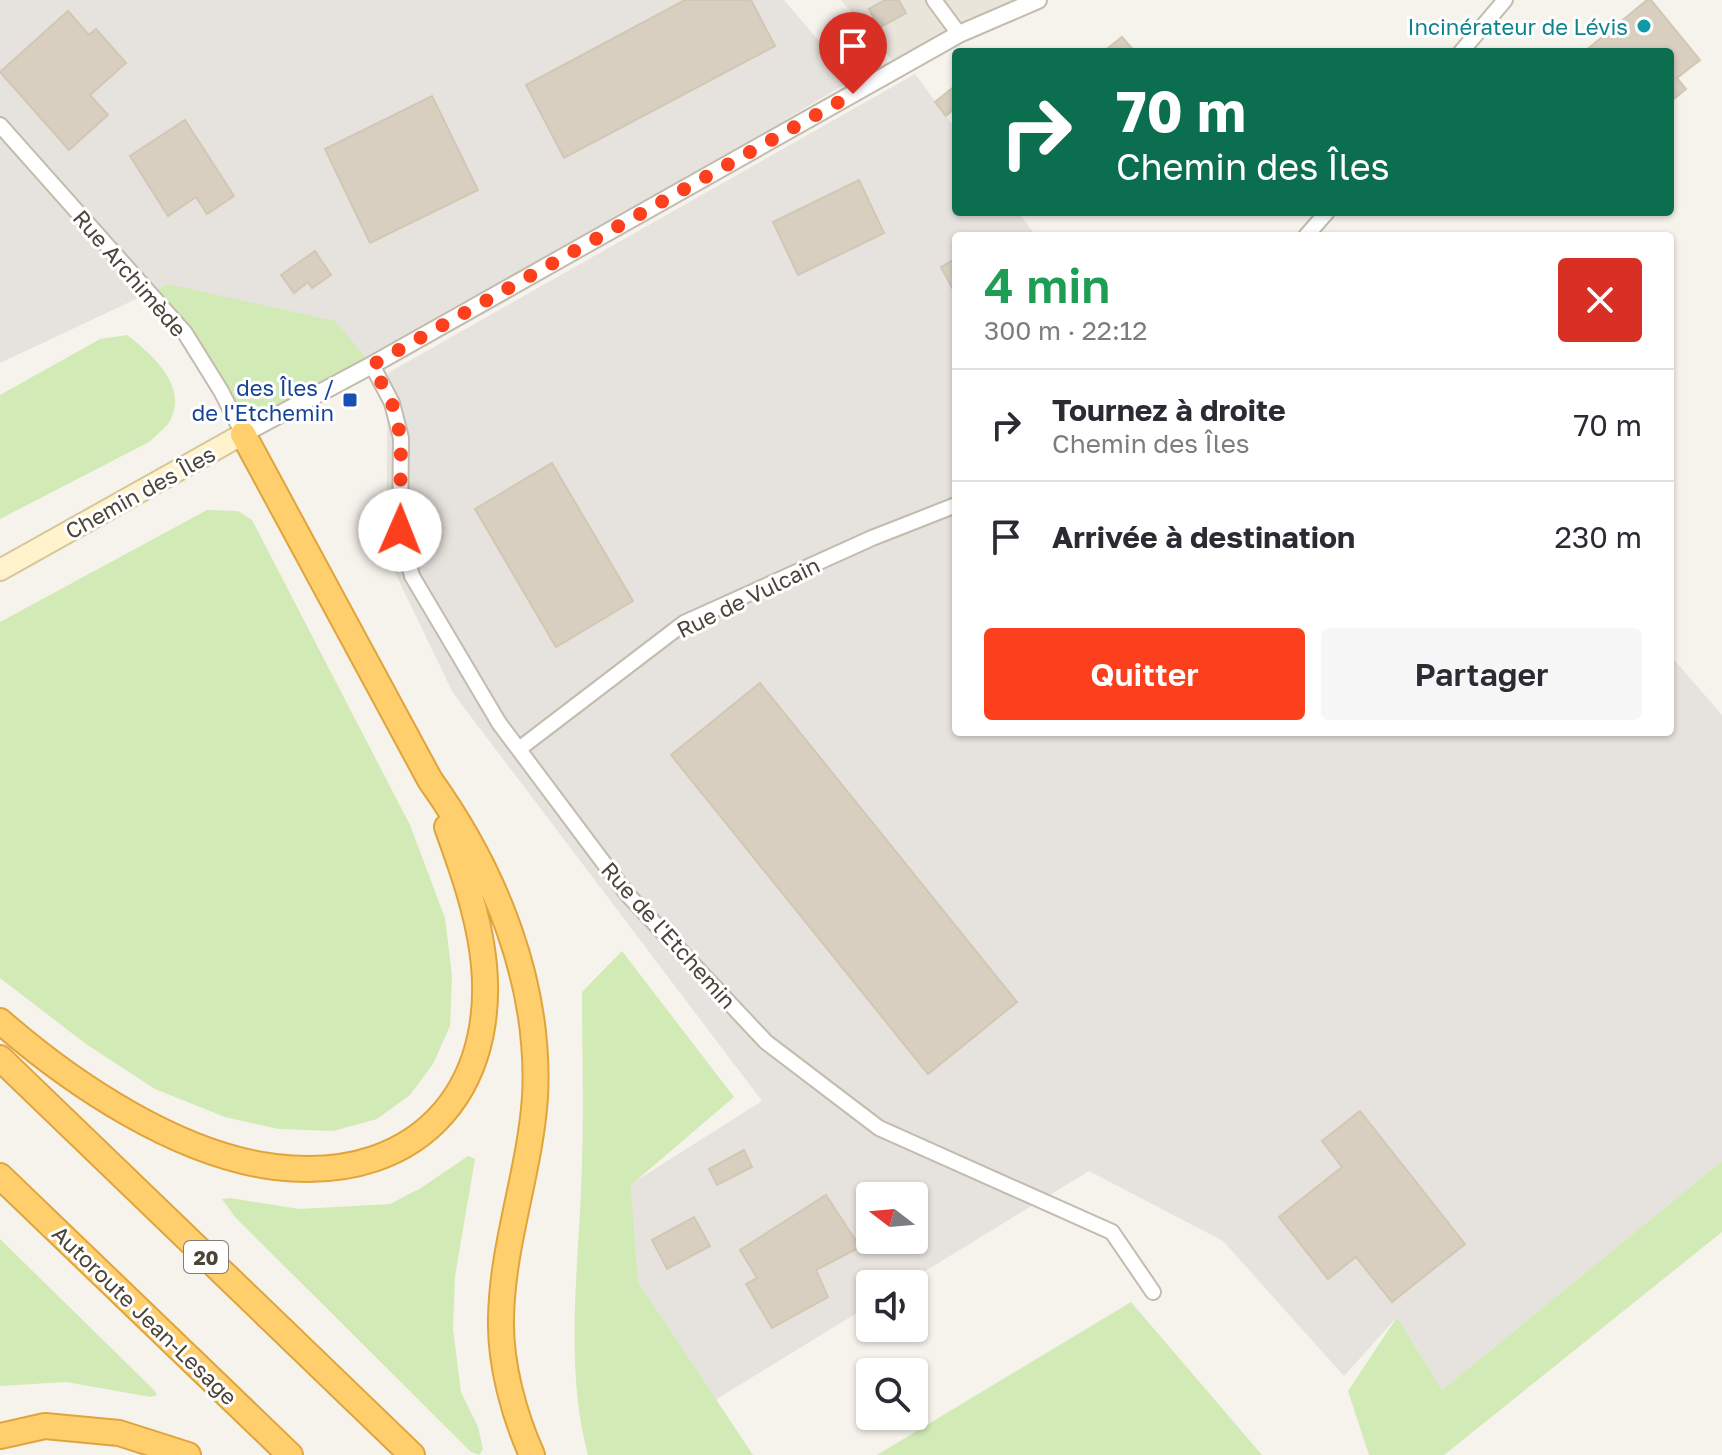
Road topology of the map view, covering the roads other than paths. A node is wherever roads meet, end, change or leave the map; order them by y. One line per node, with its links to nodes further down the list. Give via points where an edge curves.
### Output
1 (934, 0): 4 (street)
2 (1038, 0): 4 (street, Chemin des Îles)
3 (1505, 0): 5 (street)
4 (959, 34): 9 (street, Chemin des Îles)
5 (1464, 48)
6 (0, 125): 10 (street, Rue Archimède, via 185,333)
7 (1324, 216): 8 (street)
8 (1310, 232)
9 (372, 365): 10 (street, Chemin des Îles); 13 (street, Rue de l'Etchemin, via 392,403 401,438 400,530 412,576)
10 (243, 434): 12 (main road, Chemin des Îles); 14 (highway)
11 (952, 507): 13 (street, Rue de Vulcain, via 684,623)
12 (0, 570)
13 (519, 749): 18 (street, Rue de l'Etchemin, via 627,894 766,1042 879,1128 1112,1232)
14 (430, 780): 15 (highway, via 467,882 481,939 485,995 479,1044 465,1085 442,1117 412,1141 382,1156 332,1167 275,1167 222,1154 153,1127 93,1093); 23 (highway, via 458,819 491,884 520,962 534,1034 535,1098 500,1321 507,1379)
15 (0, 1021)
16 (0, 1058): 22 (highway, 20)
17 (0, 1176): 21 (highway, Autoroute Jean-Lesage)
18 (1153, 1292)
19 (0, 1436): 20 (highway, via 45,1426 119,1433)
20 (188, 1455)
21 (290, 1455)
22 (412, 1455)
23 (532, 1455)

